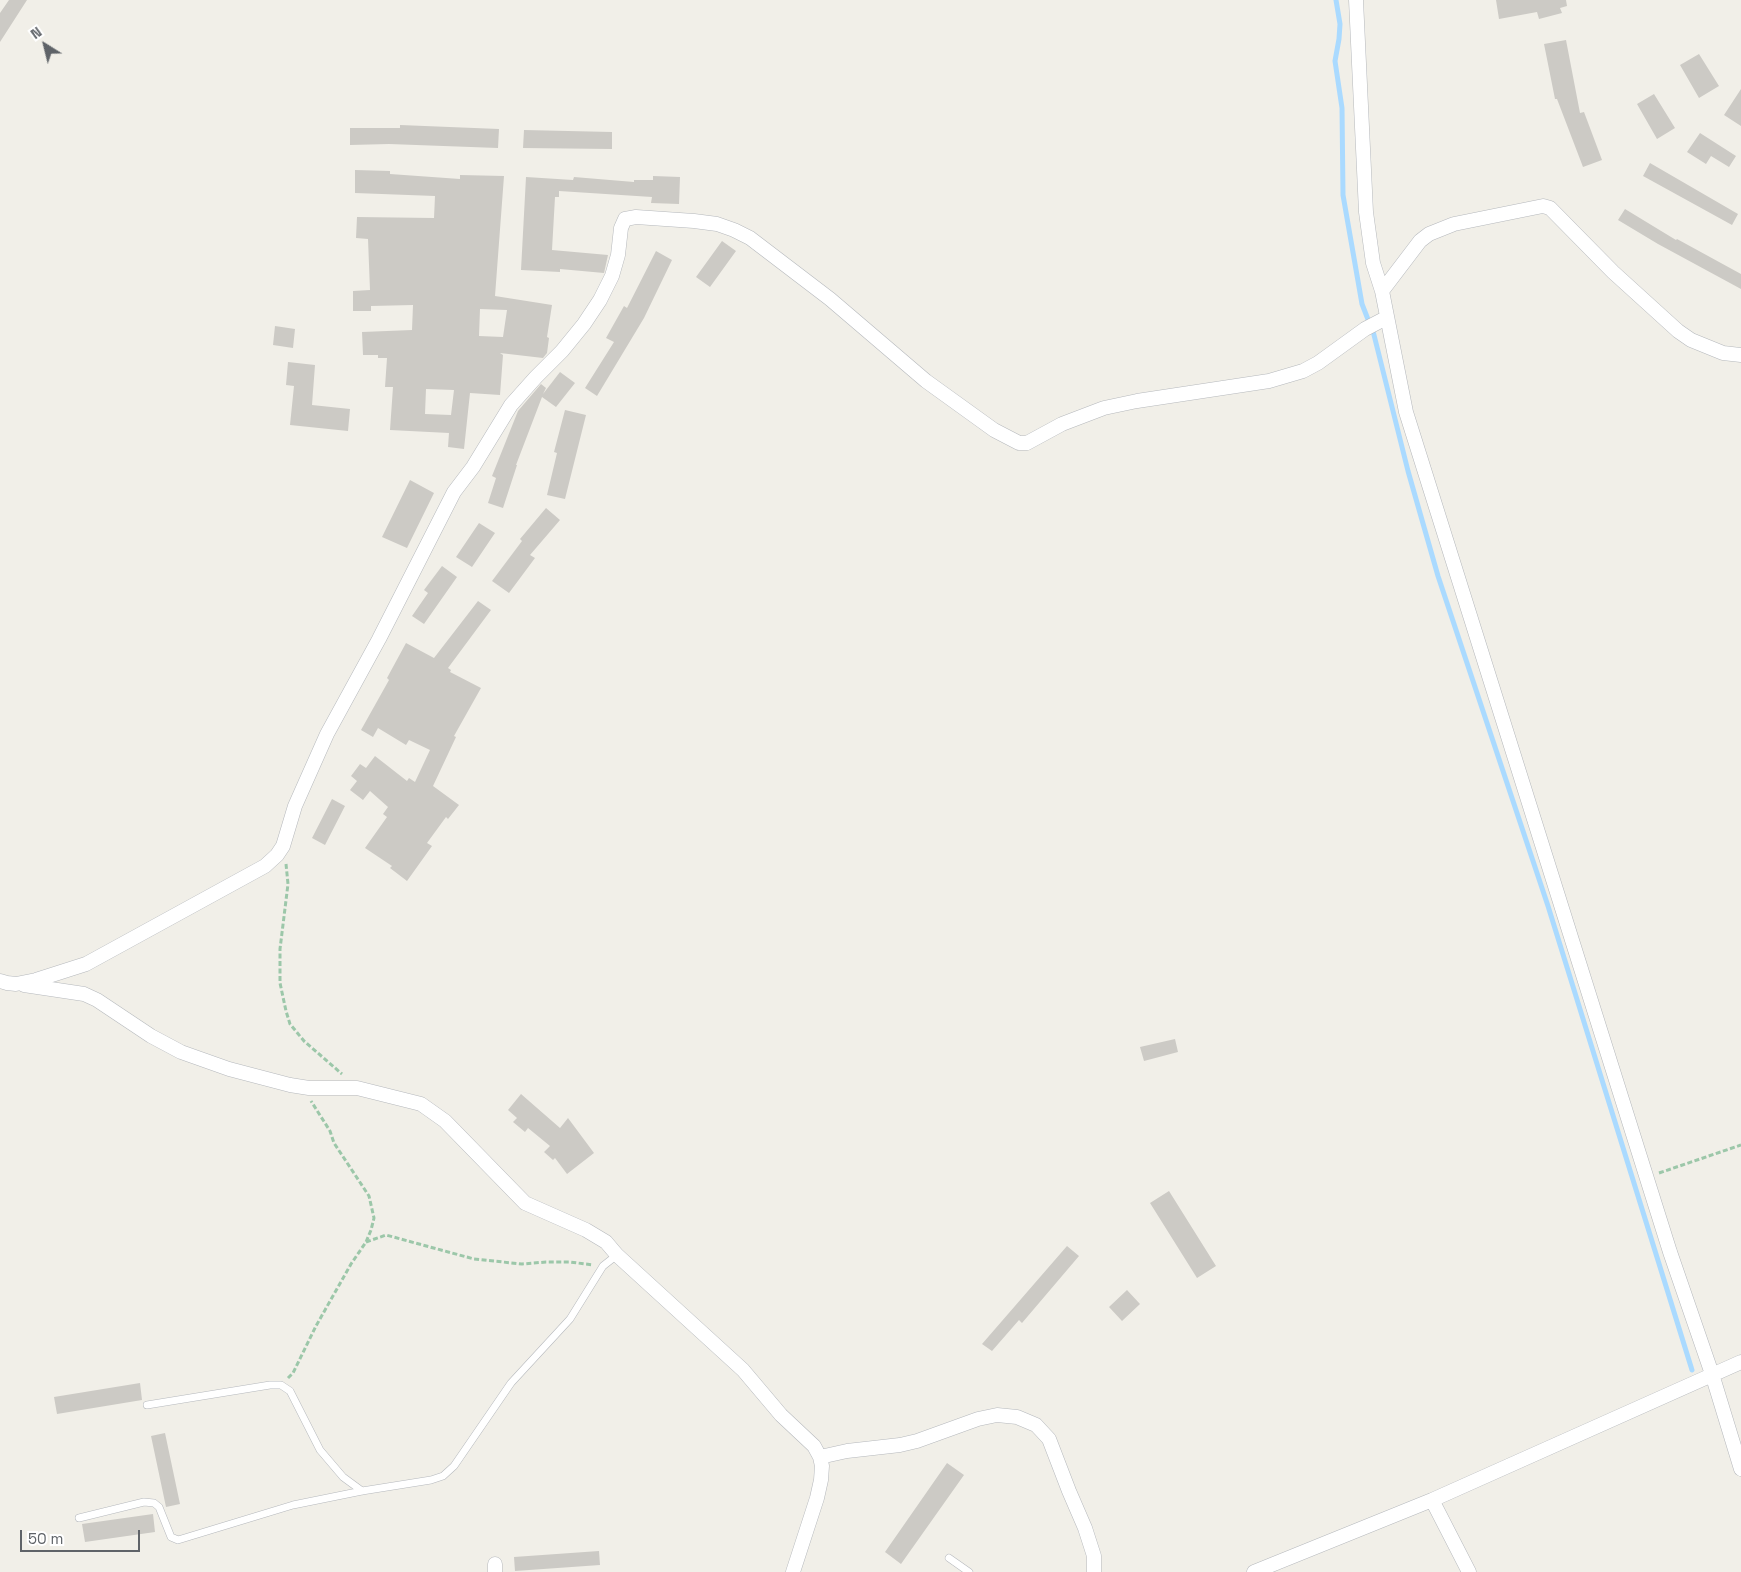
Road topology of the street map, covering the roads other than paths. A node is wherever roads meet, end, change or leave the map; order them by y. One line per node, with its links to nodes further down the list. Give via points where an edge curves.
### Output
1 (1356, 0): 2 (street, via 1366,212 1373,262)
2 (1382, 291): 3 (street); 4 (street, via 1429,234 1454,224 1543,206 1550,208 1678,331 1723,353)
3 (1386, 318): 6 (street, via 1303,371 1269,382 1104,408 1062,424 1027,443 1019,443 994,430 926,381 830,299 750,238 717,224 636,217 625,219 620,228 612,276 600,300 562,351 511,405 454,492 327,734 295,806 283,846 265,866 86,964); 9 (street, via 1406,412 1424,476 1687,1305)
4 (1741, 355)
5 (0, 981): 6 (street)
6 (16, 984): 7 (street, via 84,994 181,1052 229,1069 302,1087 357,1088 421,1104 445,1121 525,1203 598,1237)
7 (617, 1255): 11 (street, via 743,1370); 13 (lane, via 603,1266 570,1319 511,1383 454,1466 443,1476 432,1480)
8 (1741, 1362): 9 (street)
9 (1712, 1374): 12 (street); 14 (street)
10 (147, 1405): 13 (lane, via 281,1385 290,1391 320,1450 343,1477)
11 (820, 1456): 17 (street, via 822,1466 817,1498); 19 (street, via 900,1445 978,1419 997,1416 1018,1417 1036,1424 1050,1439 1085,1528 1094,1556)
12 (1741, 1470)
13 (362, 1491): 15 (lane, via 293,1506 178,1540 171,1537 159,1506 154,1503 144,1502)
14 (1432, 1500): 20 (street); 21 (street)
15 (79, 1518)
16 (949, 1558): 18 (lane)
17 (793, 1572)
18 (969, 1572)
19 (1094, 1572)
20 (1254, 1572)
21 (1469, 1572)

